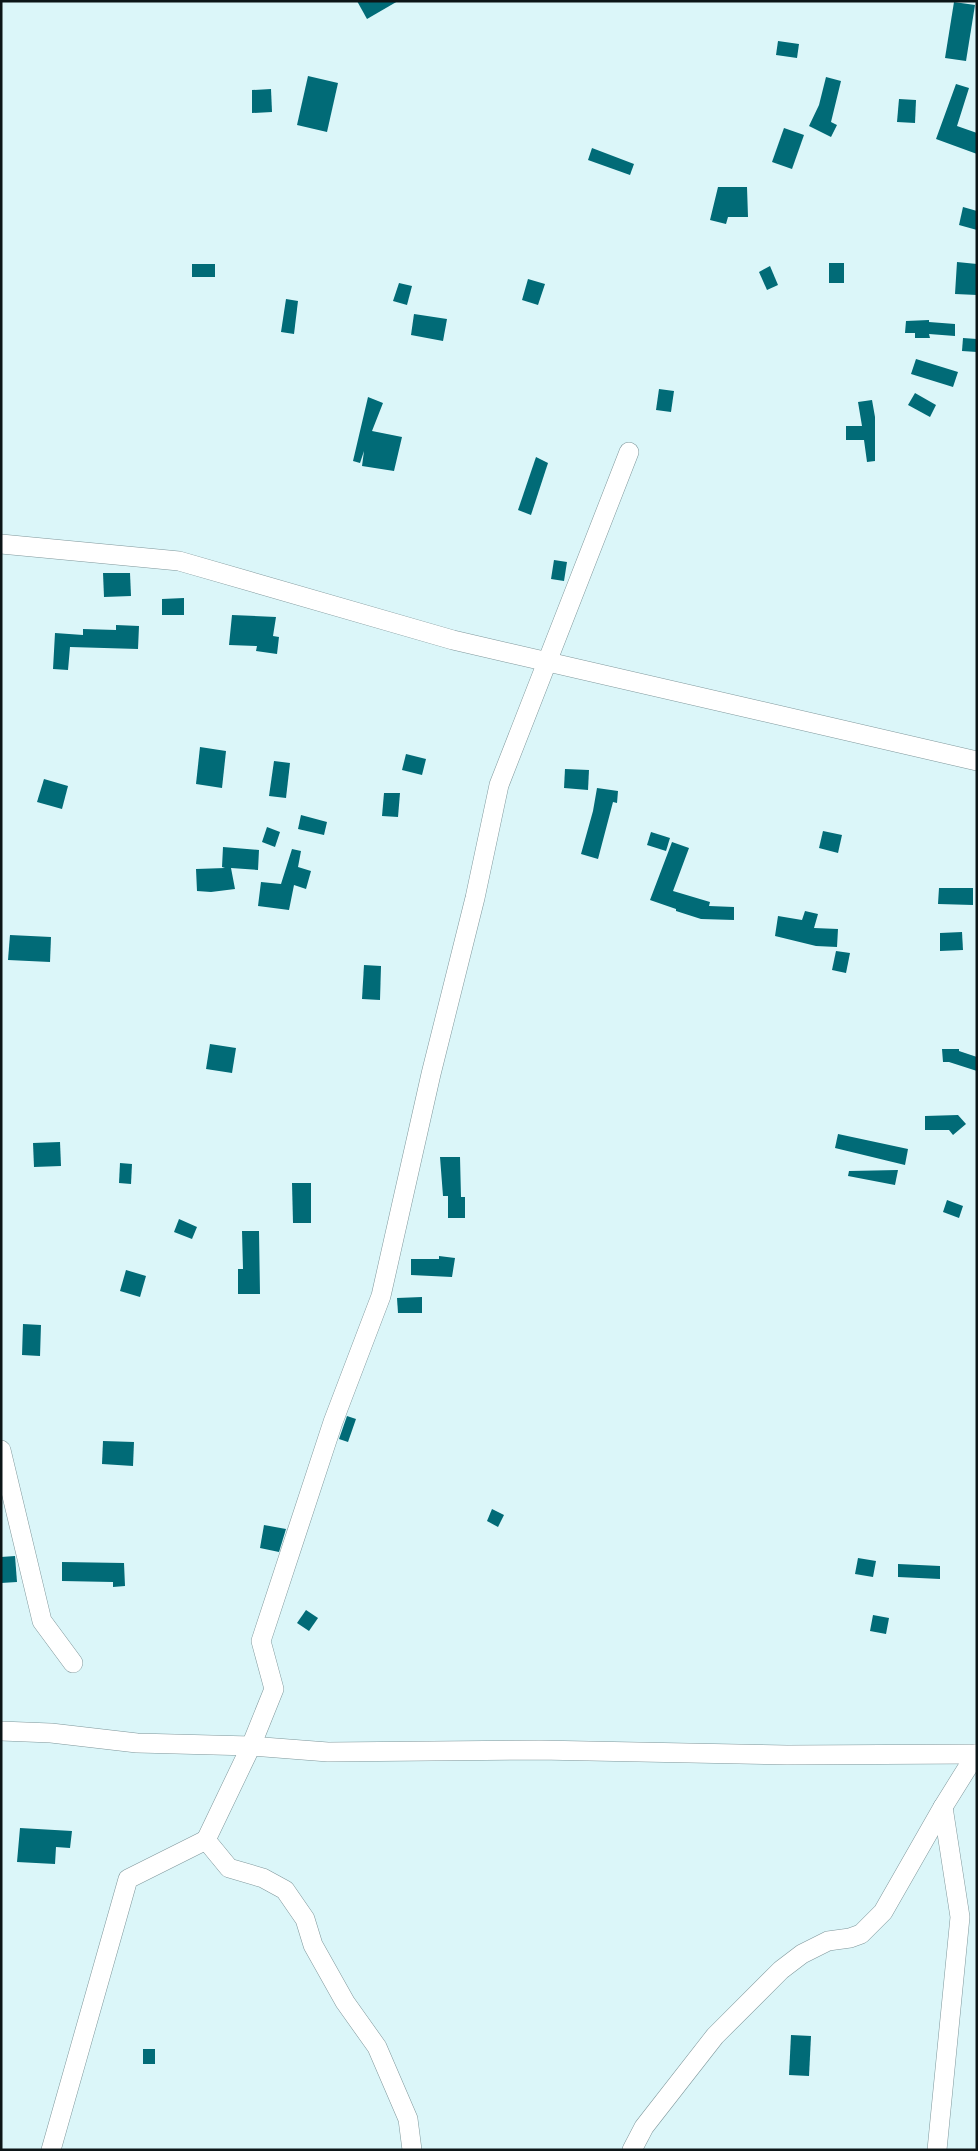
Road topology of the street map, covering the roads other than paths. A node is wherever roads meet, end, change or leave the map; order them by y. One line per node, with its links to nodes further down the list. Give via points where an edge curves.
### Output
1 (629, 452): 3 (street)
2 (1, 544): 3 (street, via 179,561 453,640)
3 (548, 662): 4 (street); 8 (street, via 499,785 381,1296 333,1422 261,1641 274,1689)
4 (977, 761)
5 (1, 1450): 6 (street, via 42,1621)
6 (73, 1663)
7 (1, 1731): 8 (street, via 137,1743)
8 (251, 1746): 9 (street, via 328,1752 548,1750); 11 (street)
9 (977, 1754): 10 (street)
10 (943, 1807): 14 (street, via 883,1912 861,1934 828,1941 802,1954 781,1970 715,2036 644,2127); 15 (street, via 960,1917)
11 (206, 1840): 12 (street, via 128,1879); 13 (street, via 229,1868 264,1878 285,1890 305,1919 313,1945 345,2002 377,2047 408,2119)
12 (50, 2150)
13 (412, 2150)
14 (632, 2150)
15 (937, 2150)

